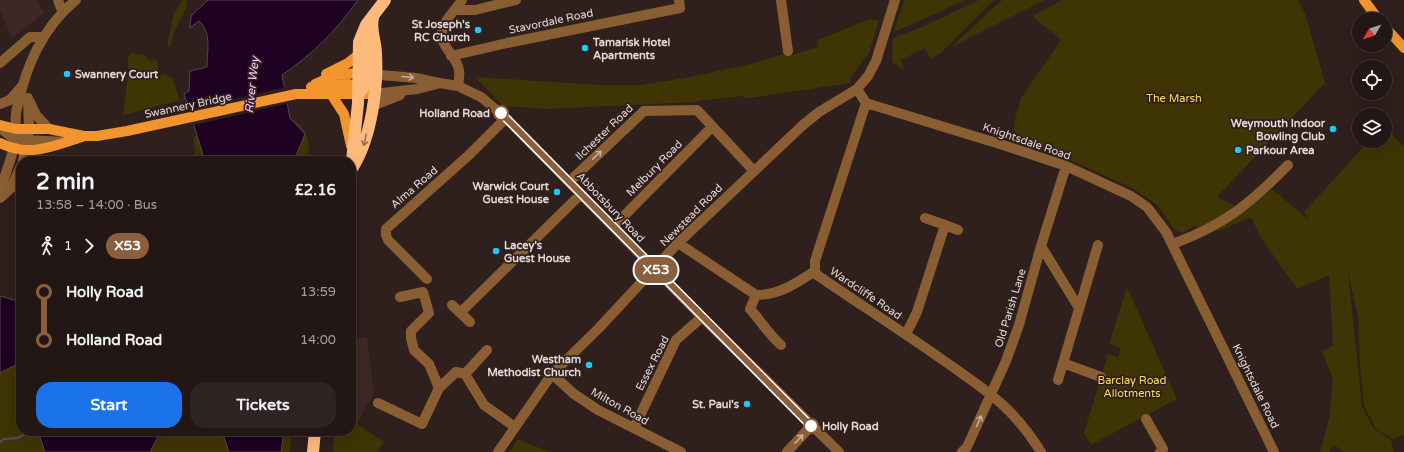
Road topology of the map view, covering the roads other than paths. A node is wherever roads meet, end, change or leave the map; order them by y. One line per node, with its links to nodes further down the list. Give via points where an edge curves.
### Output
1 (58, 0): 11 (street)
2 (76, 0): 11 (street)
3 (385, 0): 13 (highway)
4 (462, 0): 10 (street)
5 (516, 0): 10 (street, via 475,10)
6 (679, 0): 19 (street, Stavordale Road, via 680,8)
7 (781, 0): 17 (street)
8 (895, 0): 25 (street, Newstead Road, via 876,61)
9 (1364, 0): 12 (main road)
10 (456, 10): 19 (street, via 444,25 442,35 444,46)
11 (62, 11): 15 (street)
12 (1373, 12)
13 (373, 17): 18 (highway, via 362,33); 24 (highway, via 371,32 376,52)
14 (1392, 35): 16 (main road)
15 (43, 37): 20 (street, via 30,37); 22 (street, via 31,59)
16 (1404, 48)
17 (788, 51)
18 (358, 55): 24 (highway); 26 (main road, via 327,73)
19 (451, 56): 23 (street, via 460,71)
20 (0, 63)
21 (438, 83): 23 (street, Abbotsbury Road); 24 (street, Abbotsbury Road, via 417,89); 24 (street, Abbotsbury Road, one-way to 21, via 416,78)
22 (24, 85): 28 (street); 30 (street, via 10,100); 35 (street, via 16,109)
23 (458, 86): 31 (street, Abbotsbury Road, via 481,97)
24 (367, 87): 26 (main road, via 349,84); 27 (main road, Swannery Bridge); 43 (highway); 46 (highway, one-way to 46, via 364,145)
25 (857, 89): 29 (street); 49 (street, Newstead Road, via 814,116)
26 (304, 91): 27 (main road, Swannery Bridge); 38 (main road, Swannery Bridge, via 113,134)
27 (331, 94): 43 (main road, via 344,114)
28 (28, 98): 36 (street, via 36,115); 37 (street)
29 (866, 103): 48 (street, Knightsdale Road); 64 (street, Wardcliffe Road, via 815,261)
30 (0, 104)
31 (506, 118): 51 (street, Abbotsbury Road); 65 (street, Alma Road, via 469,155 386,229 388,240)
32 (0, 125): 35 (main road)
33 (712, 127): 49 (street, Ilchester Road); 51 (street, Ilchester Road, one-way to 33, via 644,111 697,110); 57 (street, Melbury Road)
34 (0, 128): 41 (street)
35 (16, 129): 37 (main road); 41 (street)
36 (49, 129): 37 (main road, Swannery Bridge); 38 (main road, Swannery Bridge)
37 (28, 135): 39 (street, Swannery Bridge); 42 (street)
38 (84, 136): 39 (main road, Swannery Bridge)
39 (64, 142): 42 (main road, Swannery Bridge, via 42,150)
40 (0, 143): 41 (main road, Swannery Bridge)
41 (15, 144): 42 (main road, Swannery Bridge); 52 (street)
42 (25, 150): 44 (street)
43 (352, 153): 45 (highway)
44 (24, 156)
45 (352, 156)
46 (356, 160)
47 (1288, 165): 60 (street, via 1264,190 1225,221)
48 (1066, 166): 60 (street, Knightsdale Road, via 1117,188 1147,207); 62 (street, Old Parish Lane)
49 (754, 171): 59 (street, Newstead Road)
50 (16, 177): 54 (street, via 11,188)
51 (569, 182): 53 (street, Abbotsbury Road)
52 (0, 191)
53 (581, 194): 57 (street, Abbotsbury Road); 70 (street)
54 (0, 198)
55 (925, 218): 56 (street)
56 (945, 225): 58 (street); 73 (street, via 917,312)
57 (613, 226): 63 (street, Abbotsbury Road)
58 (958, 230)
59 (678, 243): 63 (street, Newstead Road); 66 (street)
60 (1173, 244): 97 (street, Knightsdale Road)
61 (1098, 245): 69 (street)
62 (1041, 246): 69 (street); 82 (street, Old Parish Lane, via 1019,325)
63 (655, 269): 71 (street, Abbotsbury Road); 78 (street, Newstead Road)
64 (815, 271): 66 (street, via 783,291 770,295); 73 (street, Wardcliffe Road, via 817,275)
65 (427, 279)
66 (756, 295): 74 (street, via 750,309)
67 (400, 297): 81 (street, via 423,292 429,313 411,331 411,338 414,350 429,364)
68 (452, 305): 70 (street)
69 (1079, 308): 76 (street)
70 (460, 313): 72 (street)
71 (702, 317): 85 (street, Abbotsbury Road); 87 (street, Essex Road, via 676,340)
72 (470, 322)
73 (906, 334): 82 (street, Wardcliffe Road)
74 (781, 345)
75 (487, 350): 77 (street)
76 (1063, 363): 79 (street); 80 (street)
77 (464, 374): 81 (street, via 456,372); 86 (street, via 484,405)
78 (552, 374): 86 (street, Newstead Road); 87 (street, Milton Road, via 574,394 598,410)
79 (1101, 377)
80 (1058, 380)
81 (439, 388): 83 (street, via 422,424)
82 (991, 394): 89 (street, Old Parish Lane, one-way to 82); 96 (street, Wardcliffe Road, via 1024,425)
83 (378, 403)
84 (1146, 420): 90 (street)
85 (811, 426): 94 (street, one-way to 85); 95 (street, Abbotsbury Road)
86 (515, 427): 92 (street, Newstead Road)
87 (634, 428): 93 (street, Milton Road)
88 (315, 436): 91 (highway)
89 (967, 450)
90 (1163, 451)
91 (313, 452)
92 (498, 452)
93 (681, 452)
94 (787, 452)
95 (838, 452)
96 (1041, 452)
97 (1274, 452)

